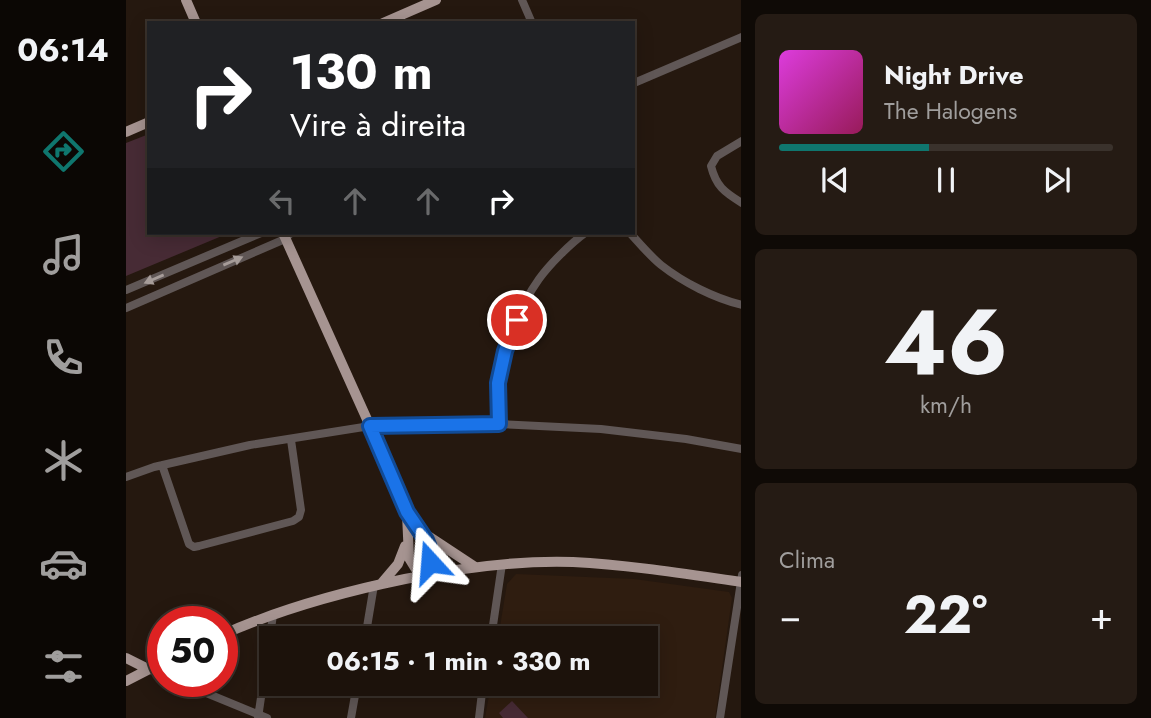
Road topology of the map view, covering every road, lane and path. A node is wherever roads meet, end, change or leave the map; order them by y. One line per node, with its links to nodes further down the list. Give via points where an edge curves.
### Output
1 (186, 0): 4 (main road)
2 (436, 0): 5 (main road)
3 (522, 0): 6 (street)
4 (195, 21)
5 (388, 21)
6 (531, 21)
7 (741, 37): 8 (street)
8 (635, 83)
9 (147, 123): 10 (main road)
10 (126, 132)
11 (741, 141): 12 (street, via 717,156 711,166 720,187)
12 (741, 202)
13 (256, 235): 17 (street)
14 (286, 235): 18 (street, one-way to 14); 23 (main road)
15 (583, 235): 22 (street, via 540,276 517,320 498,383)
16 (633, 235): 20 (street, via 661,265 686,282)
17 (194, 262): 18 (street); 19 (street, one-way to 19)
18 (200, 276): 21 (street)
19 (126, 290)
20 (741, 305)
21 (126, 308)
22 (499, 424): 23 (street); 25 (street, via 626,431)
23 (370, 426): 24 (street); 28 (main road)
24 (291, 440): 26 (street); 26 (street, via 299,517 200,546 189,544)
25 (741, 449)
26 (162, 465): 27 (street)
27 (126, 477)
28 (407, 512): 29 (main road); 30 (main road)
29 (418, 529): 32 (main road); 33 (main road, via 430,550)
30 (408, 537): 33 (main road, via 409,558); 35 (main road, via 401,557)
31 (502, 564): 32 (main road); 34 (main road, via 602,564); 38 (street)
32 (475, 567): 33 (main road)
33 (424, 575): 35 (main road)
34 (741, 580): 50 (street)
35 (378, 585): 36 (main road); 37 (street)
36 (273, 614): 39 (main road); 47 (street)
37 (368, 626)
38 (493, 626)
39 (238, 628)
40 (126, 658): 41 (main road)
41 (147, 668)
42 (147, 670): 43 (main road)
43 (126, 681)
44 (355, 696): 48 (street)
45 (482, 696): 49 (street)
46 (214, 697): 47 (street)
47 (261, 717)
48 (351, 718)
49 (479, 718)
50 (720, 718)

